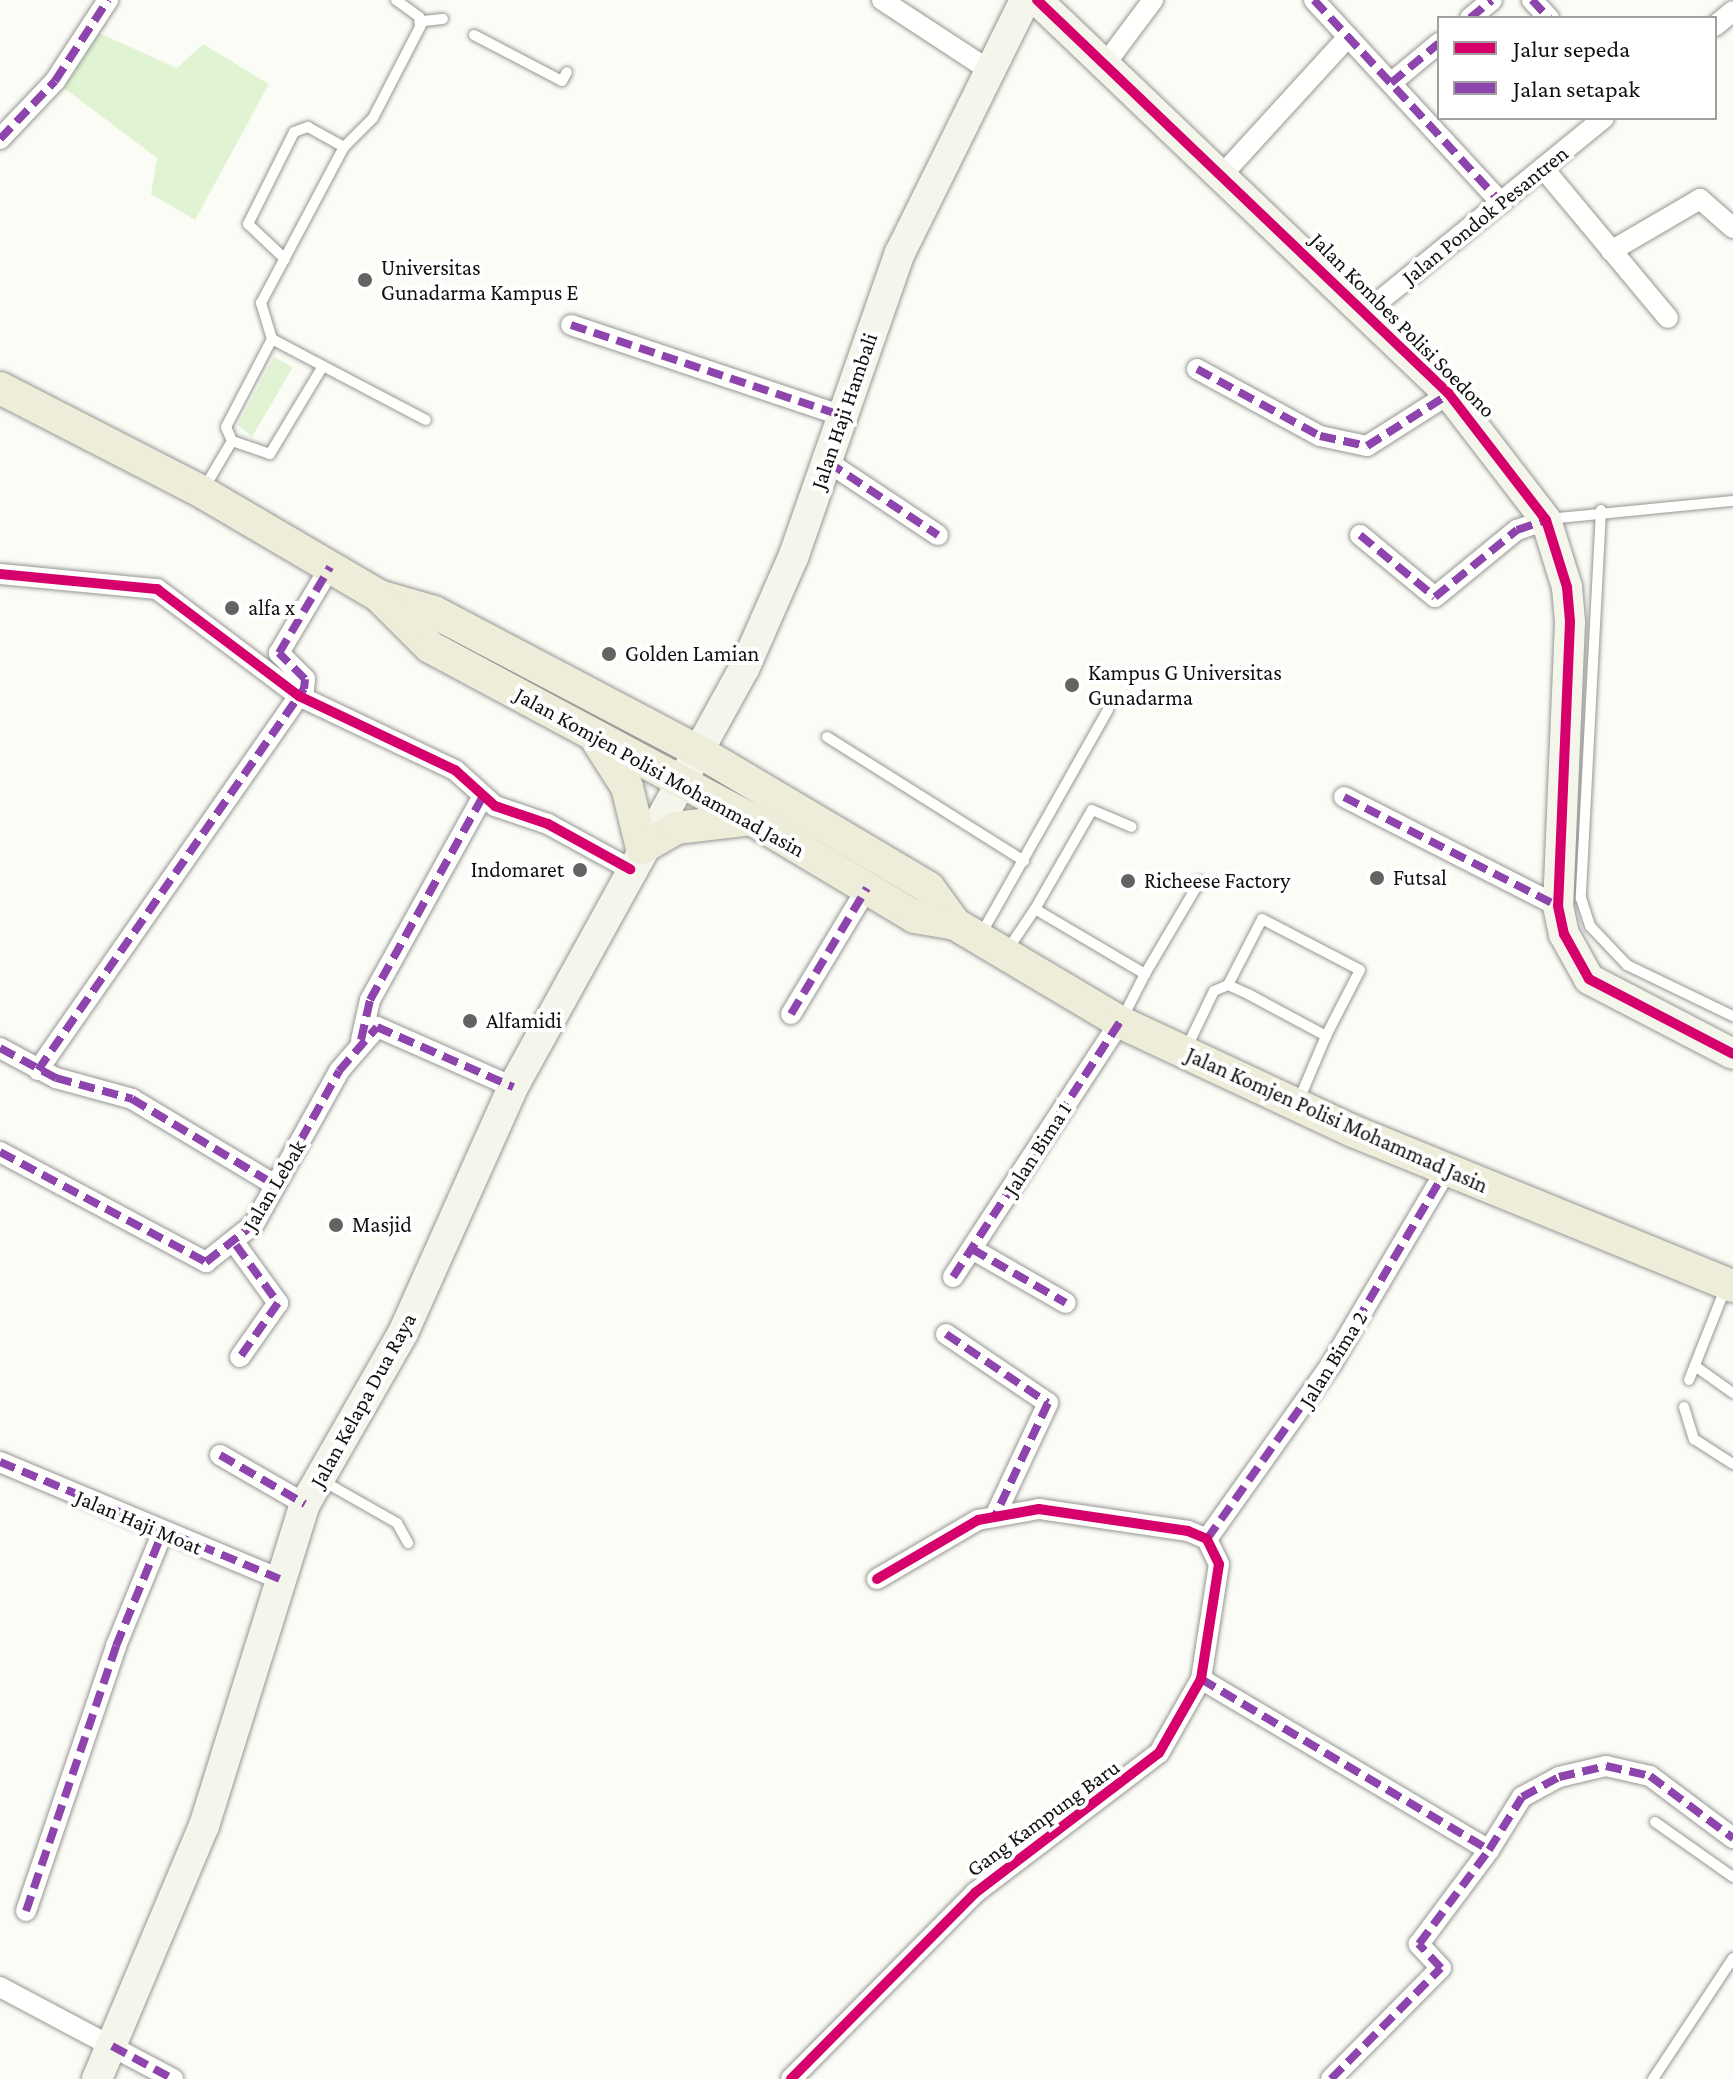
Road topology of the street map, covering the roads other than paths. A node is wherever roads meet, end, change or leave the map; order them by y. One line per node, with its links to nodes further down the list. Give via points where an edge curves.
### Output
1 (108, 0): 24 (street, via 55,81)
2 (396, 0): 15 (lane, via 419,17)
3 (882, 0): 20 (street)
4 (1025, 0): 20 (main road, Jalan Haji Hambali)
5 (1037, 0): 19 (main road, Jalan Kombes Polisi Soedono)
6 (1153, 0): 19 (street)
7 (1314, 0): 17 (street)
8 (1492, 0): 11 (street)
9 (1532, 0): 12 (street)
10 (1733, 11): 14 (street)
11 (1472, 16)
12 (1547, 16)
13 (443, 19): 15 (lane, via 432,15)
14 (1717, 24)
15 (419, 28): 25 (lane, via 373,118)
16 (474, 35): 21 (lane, via 562,81)
17 (1348, 37): 22 (street); 27 (street)
18 (1437, 45): 22 (street)
19 (1106, 63): 27 (main road, Jalan Kombes Polisi Soedono)
20 (989, 70): 40 (main road, Jalan Haji Hambali, via 900,253)
21 (567, 72)
22 (1391, 83): 28 (street)
23 (1602, 120): 26 (street, Jalan Pondok Pesantren)
24 (0, 139)
25 (344, 147): 31 (lane); 31 (lane, via 308,127 294,132 248,224)
26 (1543, 168): 28 (street, Jalan Pondok Pesantren); 30 (street)
27 (1221, 176): 32 (main road, Jalan Kombes Polisi Soedono)
28 (1501, 203): 32 (street, Jalan Pondok Pesantren)
29 (1733, 228): 30 (street, via 1700,199)
30 (1611, 251): 33 (street)
31 (285, 259): 35 (lane, via 259,312)
32 (1366, 312): 39 (main road, Jalan Kombes Polisi Soedono)
33 (1668, 318)
34 (571, 325): 40 (street)
35 (272, 339): 36 (lane); 42 (lane, via 228,421)
36 (323, 366): 41 (lane); 42 (lane, via 275,454)
37 (1197, 369): 39 (street, via 1320,436 1367,446)
38 (0, 388): 44 (main road, Jalan Komjen Polisi Mohammad Jasin)
39 (1449, 394): 47 (main road, Jalan Kombes Polisi Soedono)
40 (843, 416): 43 (main road, Jalan Haji Hambali)
41 (426, 420)
42 (232, 441): 44 (lane)
43 (828, 462): 48 (street); 57 (main road, Jalan Haji Hambali, via 776,598)
44 (202, 492): 50 (main road, Jalan Komjen Polisi Mohammad Jasin)
45 (1733, 501): 46 (lane)
46 (1601, 510): 47 (lane); 73 (lane, via 1581,898 1590,926 1627,965)
47 (1546, 520): 49 (street, via 1517,530 1435,597); 67 (main road, Jalan Kombes Polisi Soedono, via 1570,622)
48 (938, 535)
49 (1360, 535)
50 (330, 567): 52 (main road, Jalan Komjen Polisi Mohammad Jasin); 53 (street, via 279,653 305,679)
51 (0, 574): 53 (street, via 157,589)
52 (379, 596): 55 (main road, Jalan Komjen Polisi Mohammad Jasin, via 413,636); 57 (main road, Jalan Komjen Polisi Mohammad Jasin, via 434,612)
53 (299, 696): 60 (street, via 455,770); 80 (street)
54 (1108, 710): 64 (lane)
55 (593, 734): 58 (main road, Jalan Komjen Polisi Mohammad Jasin); 63 (main road, via 627,787)
56 (827, 737): 64 (lane)
57 (700, 752): 58 (main road, Jalan Kelapa Dua Raya); 69 (main road, Jalan Komjen Polisi Mohammad Jasin, via 929,888)
58 (682, 781): 61 (main road, Jalan Komjen Polisi Mohammad Jasin); 63 (main road, Jalan Kelapa Dua Raya)
59 (1344, 797): 67 (street)
60 (482, 798): 63 (street); 76 (street, Jalan Lebak, via 370,1000)
61 (751, 819): 63 (main road, via 676,828); 66 (main road, Jalan Komjen Polisi Mohammad Jasin)
62 (1132, 827): 68 (lane, via 1092,810)
63 (636, 858): 81 (main road, Jalan Kelapa Dua Raya)
64 (1024, 861): 69 (lane)
65 (1200, 881): 70 (lane)
66 (867, 888): 69 (main road, Jalan Komjen Polisi Mohammad Jasin, via 915,917); 72 (street)
67 (1558, 906): 79 (main road, Jalan Kombes Polisi Soedono, via 1573,959 1589,979)
68 (1035, 909): 69 (lane); 70 (lane)
69 (980, 938): 74 (main road, Jalan Komjen Polisi Mohammad Jasin)
70 (1145, 974): 74 (lane)
71 (1228, 985): 75 (lane); 75 (lane, via 1262,919 1360,970); 78 (lane, via 1207,999)
72 (791, 1014)
73 (1733, 1016)
74 (1120, 1022): 78 (main road, Jalan Komjen Polisi Mohammad Jasin); 87 (street, Jalan Bima 1)
75 (1326, 1036): 82 (lane)
76 (361, 1040): 81 (street, via 386,1026); 85 (street, Jalan Lebak)
77 (0, 1048): 80 (street)
78 (1185, 1053): 82 (main road, Jalan Komjen Polisi Mohammad Jasin)
79 (1733, 1054)
80 (38, 1070): 85 (street, via 132,1099)
81 (513, 1087): 100 (main road, Jalan Kelapa Dua Raya, via 403,1333)
82 (1296, 1105): 84 (main road, Jalan Komjen Polisi Mohammad Jasin)
83 (0, 1152): 86 (street, Jalan Lebak, via 197,1260)
84 (1446, 1170): 89 (main road, Jalan Komjen Polisi Mohammad Jasin); 103 (street, Jalan Bima 2, via 1332,1363)
85 (275, 1185): 86 (street, Jalan Lebak)
86 (236, 1245): 92 (street, via 278,1303)
87 (972, 1249): 88 (street, Jalan Bima 1); 90 (street)
88 (953, 1277)
89 (1730, 1285): 93 (lane)
90 (1066, 1303)
91 (946, 1334): 101 (street, via 1048,1403)
92 (240, 1357)
93 (1695, 1366): 94 (lane); 95 (lane)
94 (1689, 1380)
95 (1733, 1393)
96 (1684, 1407): 99 (lane, via 1694,1439)
97 (220, 1455): 100 (street)
98 (0, 1462): 102 (street, Jalan Haji Moat)
99 (1733, 1464)
100 (312, 1491): 104 (lane, via 397,1523); 105 (main road, Jalan Kelapa Dua Raya)
101 (996, 1514): 103 (street, via 1039,1509 1115,1515); 106 (street)
102 (162, 1534): 105 (street, Jalan Haji Moat); 112 (street, via 116,1646)
103 (1207, 1539): 107 (street, Gang Kampung Baru, via 1216,1550 1218,1587)
104 (408, 1543)
105 (280, 1579): 115 (main road, Jalan Kelapa Dua Raya, via 199,1841)
106 (877, 1579)
107 (1201, 1679): 110 (street); 118 (street, Gang Kampung Baru, via 1171,1739 1142,1769 975,1893)
108 (1655, 1822): 111 (lane)
109 (1733, 1838): 110 (street, via 1650,1776 1606,1766 1559,1777 1522,1797)
110 (1489, 1850): 119 (street, via 1419,1944 1441,1968)
111 (1733, 1877)
112 (26, 1911)
113 (1733, 1958): 120 (lane)
114 (0, 1987): 115 (street)
115 (112, 2046): 116 (main road, Jalan Kelapa Dua Raya); 117 (street)
116 (97, 2079)
117 (173, 2079)
118 (791, 2079)
119 (1331, 2079)
120 (1653, 2079)

